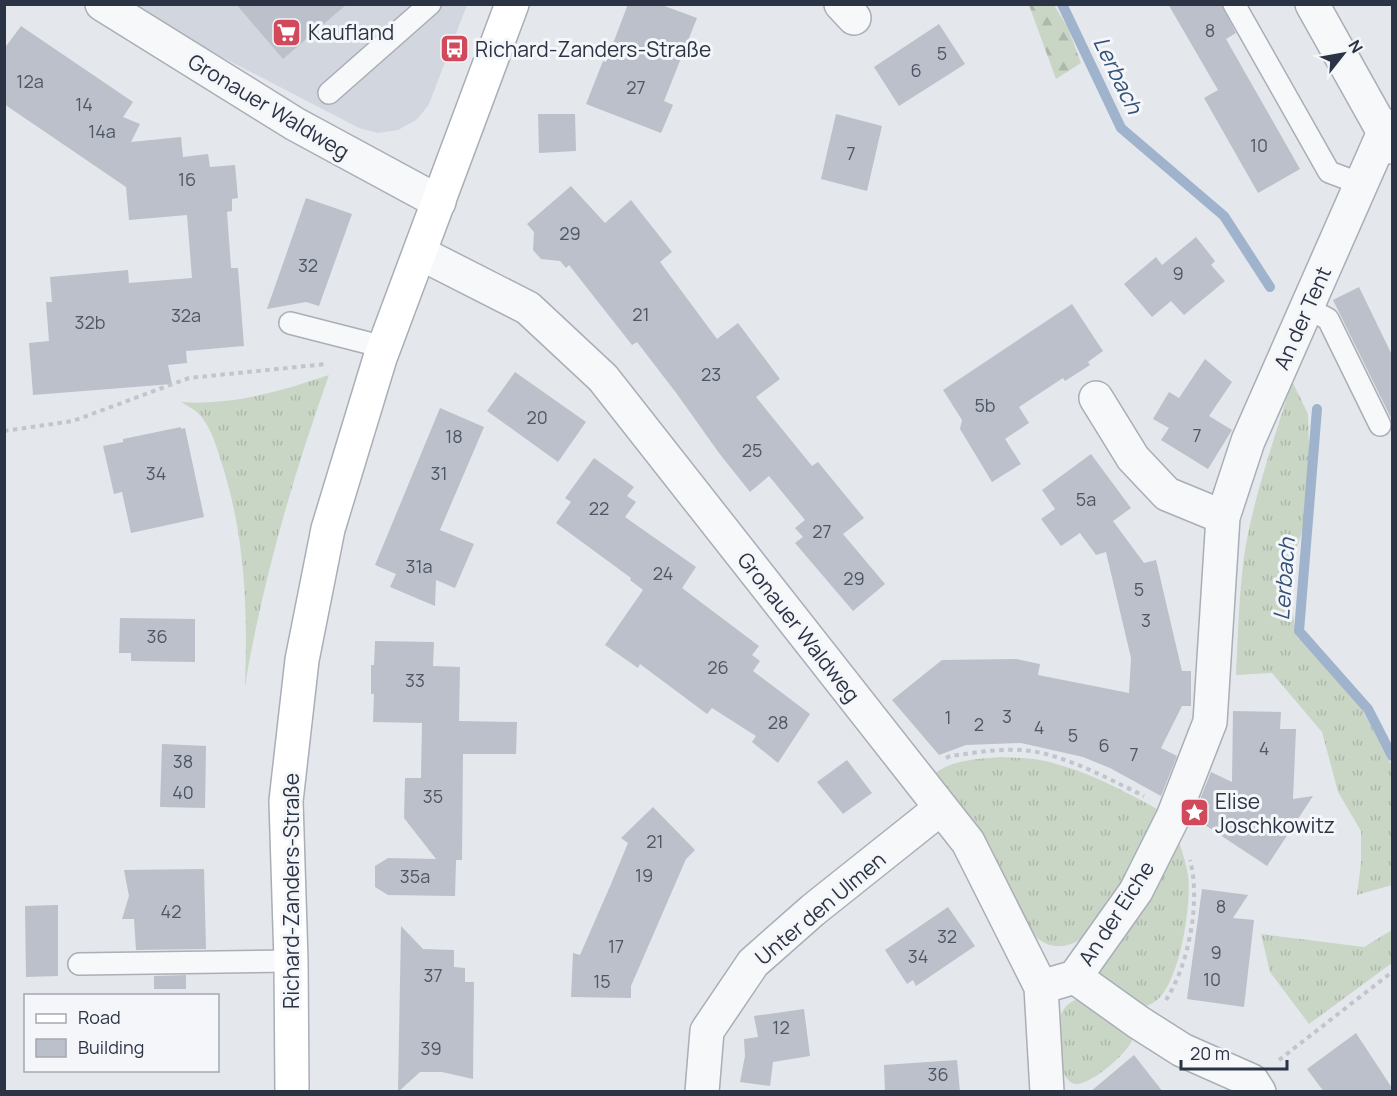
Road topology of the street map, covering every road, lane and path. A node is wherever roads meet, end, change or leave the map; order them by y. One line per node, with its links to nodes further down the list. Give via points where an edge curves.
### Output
1 (102, 4): 9 (street, Gronauer Waldweg, via 295,124)
2 (430, 4): 6 (lane)
3 (512, 4): 9 (street, Richard-Zanders-Straße)
4 (1234, 4): 8 (lane, via 1329,172)
5 (1312, 4): 7 (street)
6 (330, 93)
7 (1389, 135): 8 (street, An der Tent)
8 (1360, 184): 11 (street, An der Tent)
9 (439, 202): 10 (street, Richard-Zanders-Straße)
10 (420, 253): 13 (street, Richard-Zanders-Straße); 18 (street, Gronauer Waldweg, via 528,308 603,378)
11 (1306, 308): 15 (lane, via 1328,320); 17 (street, An der Tent, via 1248,441)
12 (290, 323): 13 (lane)
13 (382, 352): 16 (path, via 189,378 73,421); 21 (street, Richard-Zanders-Straße, via 328,529 302,660 286,801)
14 (1096, 398): 17 (street, via 1133,458 1167,494)
15 (1380, 425)
16 (4, 431)
17 (1223, 517): 20 (street, An der Tent, via 1210,722)
18 (917, 777): 19 (street, Gronauer Waldweg); 20 (path, via 950,756 992,750 1041,753 1091,770 1160,805)
19 (941, 808): 25 (street, Gronauer Waldweg, via 968,842); 29 (street, Unter den Ulmen, via 753,963 707,1031)
20 (1173, 817): 24 (street, An der Eiche, via 1136,891); 26 (path, via 1184,835 1194,873 1192,920 1186,954 1171,992 1158,1012)
21 (291, 961): 22 (lane); 28 (street, Richard-Zanders-Straße)
22 (79, 964)
23 (1392, 972): 27 (path)
24 (1075, 977): 25 (street, An der Eiche); 26 (street)
25 (1041, 987): 30 (street, Gronauer Waldweg)
26 (1138, 1022): 27 (street, via 1182,1050)
27 (1255, 1086)
28 (292, 1092)
29 (702, 1092)
30 (1047, 1092)

